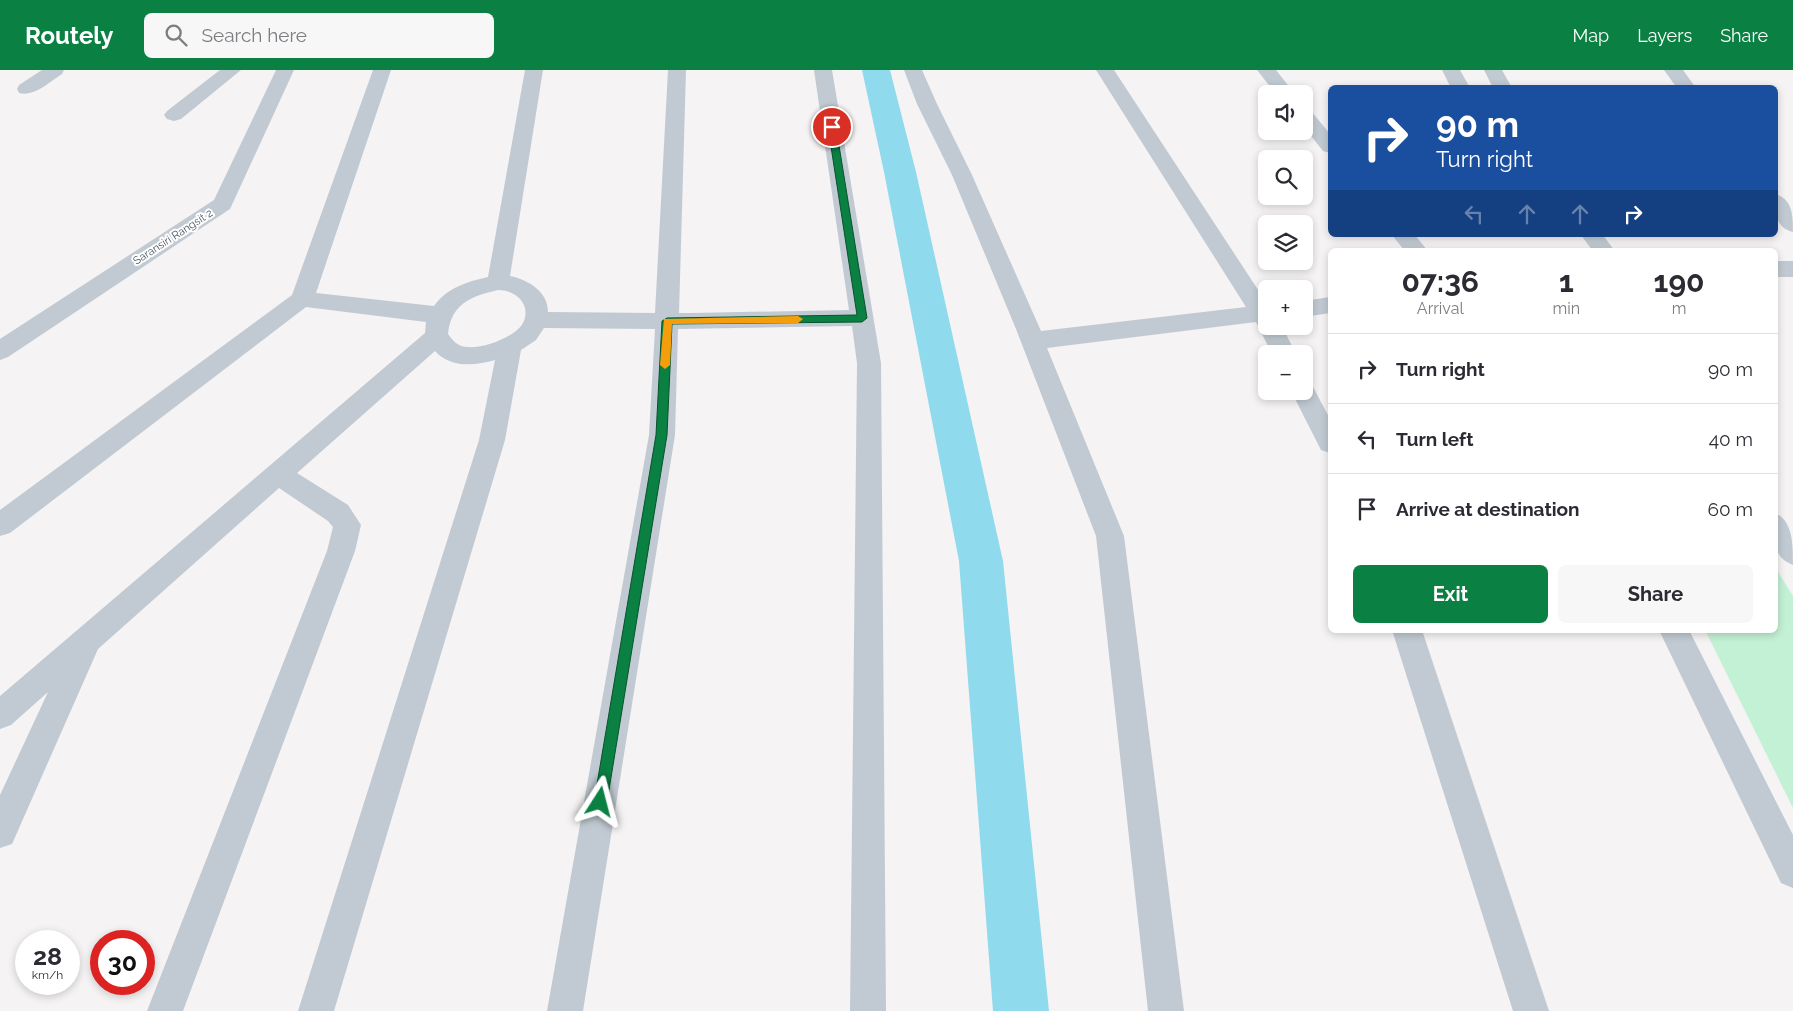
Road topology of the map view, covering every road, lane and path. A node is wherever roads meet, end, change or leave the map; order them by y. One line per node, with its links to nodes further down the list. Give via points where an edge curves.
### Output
1 (55, 70): 18 (street)
2 (232, 70): 19 (street)
3 (285, 70): 42 (street, Saransiri Rangsit 2, via 223,204)
4 (382, 70): 31 (street)
5 (534, 70): 30 (street)
6 (677, 70): 38 (street)
7 (823, 70): 35 (street)
8 (912, 70): 40 (street, via 962,176)
9 (1105, 70): 33 (street)
10 (1266, 70): 14 (street)
11 (1451, 70): 15 (street)
12 (1493, 70): 16 (street)
13 (1673, 70): 17 (street)
14 (1278, 85)
15 (1460, 85)
16 (1501, 85)
17 (1685, 85)
18 (26, 89)
19 (174, 115)
20 (1313, 126): 21 (street)
21 (1328, 145)
22 (1778, 206): 23 (street)
23 (1793, 225)
24 (1405, 237): 26 (street)
25 (1593, 237): 27 (street)
26 (1414, 248)
27 (1602, 248)
28 (1778, 269): 29 (street)
29 (1793, 269)
30 (498, 282): 37 (street, via 508,282 525,289 535,302); 39 (street, via 459,294 448,304)
31 (302, 299): 39 (street); 46 (street)
32 (1328, 305): 34 (street)
33 (1258, 306)
34 (1313, 307)
35 (862, 318): 38 (street); 58 (street, via 869,363)
36 (1258, 319): 40 (street)
37 (535, 320): 38 (street); 41 (street, via 522,340)
38 (667, 321): 57 (street, via 662,435)
39 (438, 326): 41 (street, via 442,344 452,352 478,356); 45 (street)
40 (1032, 341): 59 (street, via 1110,536)
41 (510, 346): 56 (street, via 492,440)
42 (0, 351)
43 (1308, 400): 44 (street)
44 (1328, 438)
45 (278, 474): 51 (street); 55 (street, via 338,513 348,525)
46 (0, 525)
47 (1778, 529): 48 (street)
48 (1793, 553)
49 (1408, 633): 60 (street)
50 (1675, 633): 54 (street)
51 (88, 640): 52 (street); 53 (street)
52 (0, 715)
53 (0, 832)
54 (1793, 871)
55 (165, 1011)
56 (316, 1011)
57 (565, 1011)
58 (868, 1011)
59 (1166, 1011)
60 (1531, 1011)

